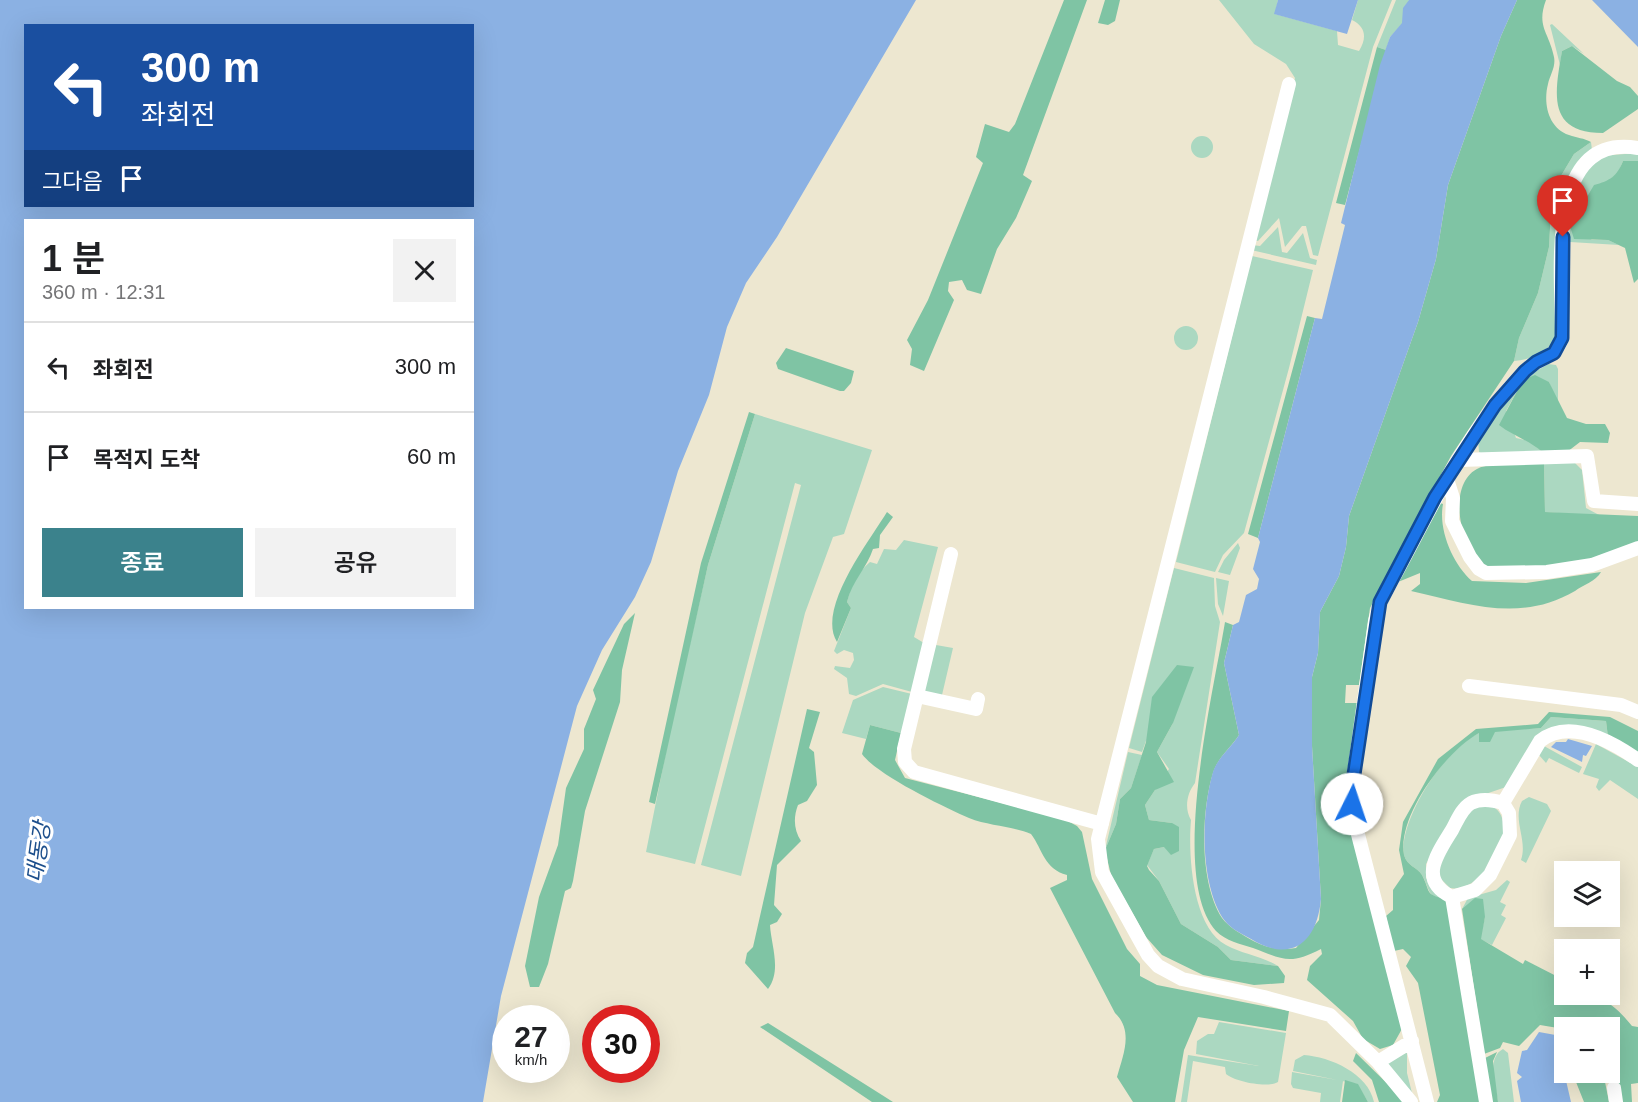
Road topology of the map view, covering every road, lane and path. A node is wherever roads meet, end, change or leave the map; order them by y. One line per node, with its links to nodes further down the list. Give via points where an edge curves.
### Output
1 (1289, 84): 14 (street)
2 (1638, 148): 3 (street, via 1600,150 1573,182 1563,217 1560,347 1517,380 1495,405)
3 (1459, 460): 4 (street); 5 (street, via 1587,456 1594,501)
4 (1447, 479): 6 (street, via 1453,498 1452,521 1470,557 1486,573 1546,572 1592,565); 16 (street, via 1380,602 1352,791 1355,822)
5 (1638, 504)
6 (1638, 548)
7 (951, 554): 9 (street)
8 (1469, 686): 11 (street, via 1622,705)
9 (917, 696): 10 (street, via 976,709); 14 (street, via 903,753 910,770)
10 (978, 699)
11 (1638, 712)
12 (1638, 760): 13 (street, via 1572,729 1547,735)
13 (1503, 803): 15 (street, via 1509,813 1510,835 1490,875 1475,890); 15 (street, via 1477,801 1464,808 1435,859 1436,883)
14 (1102, 824): 17 (street, via 1098,847 1102,872 1158,966 1174,977 1330,1015)
15 (1452, 897): 21 (street)
16 (1412, 1041): 17 (street); 20 (street)
17 (1378, 1062): 19 (street)
18 (1614, 1088): 22 (street)
19 (1411, 1102)
20 (1427, 1102)
21 (1486, 1102)
22 (1616, 1102)

